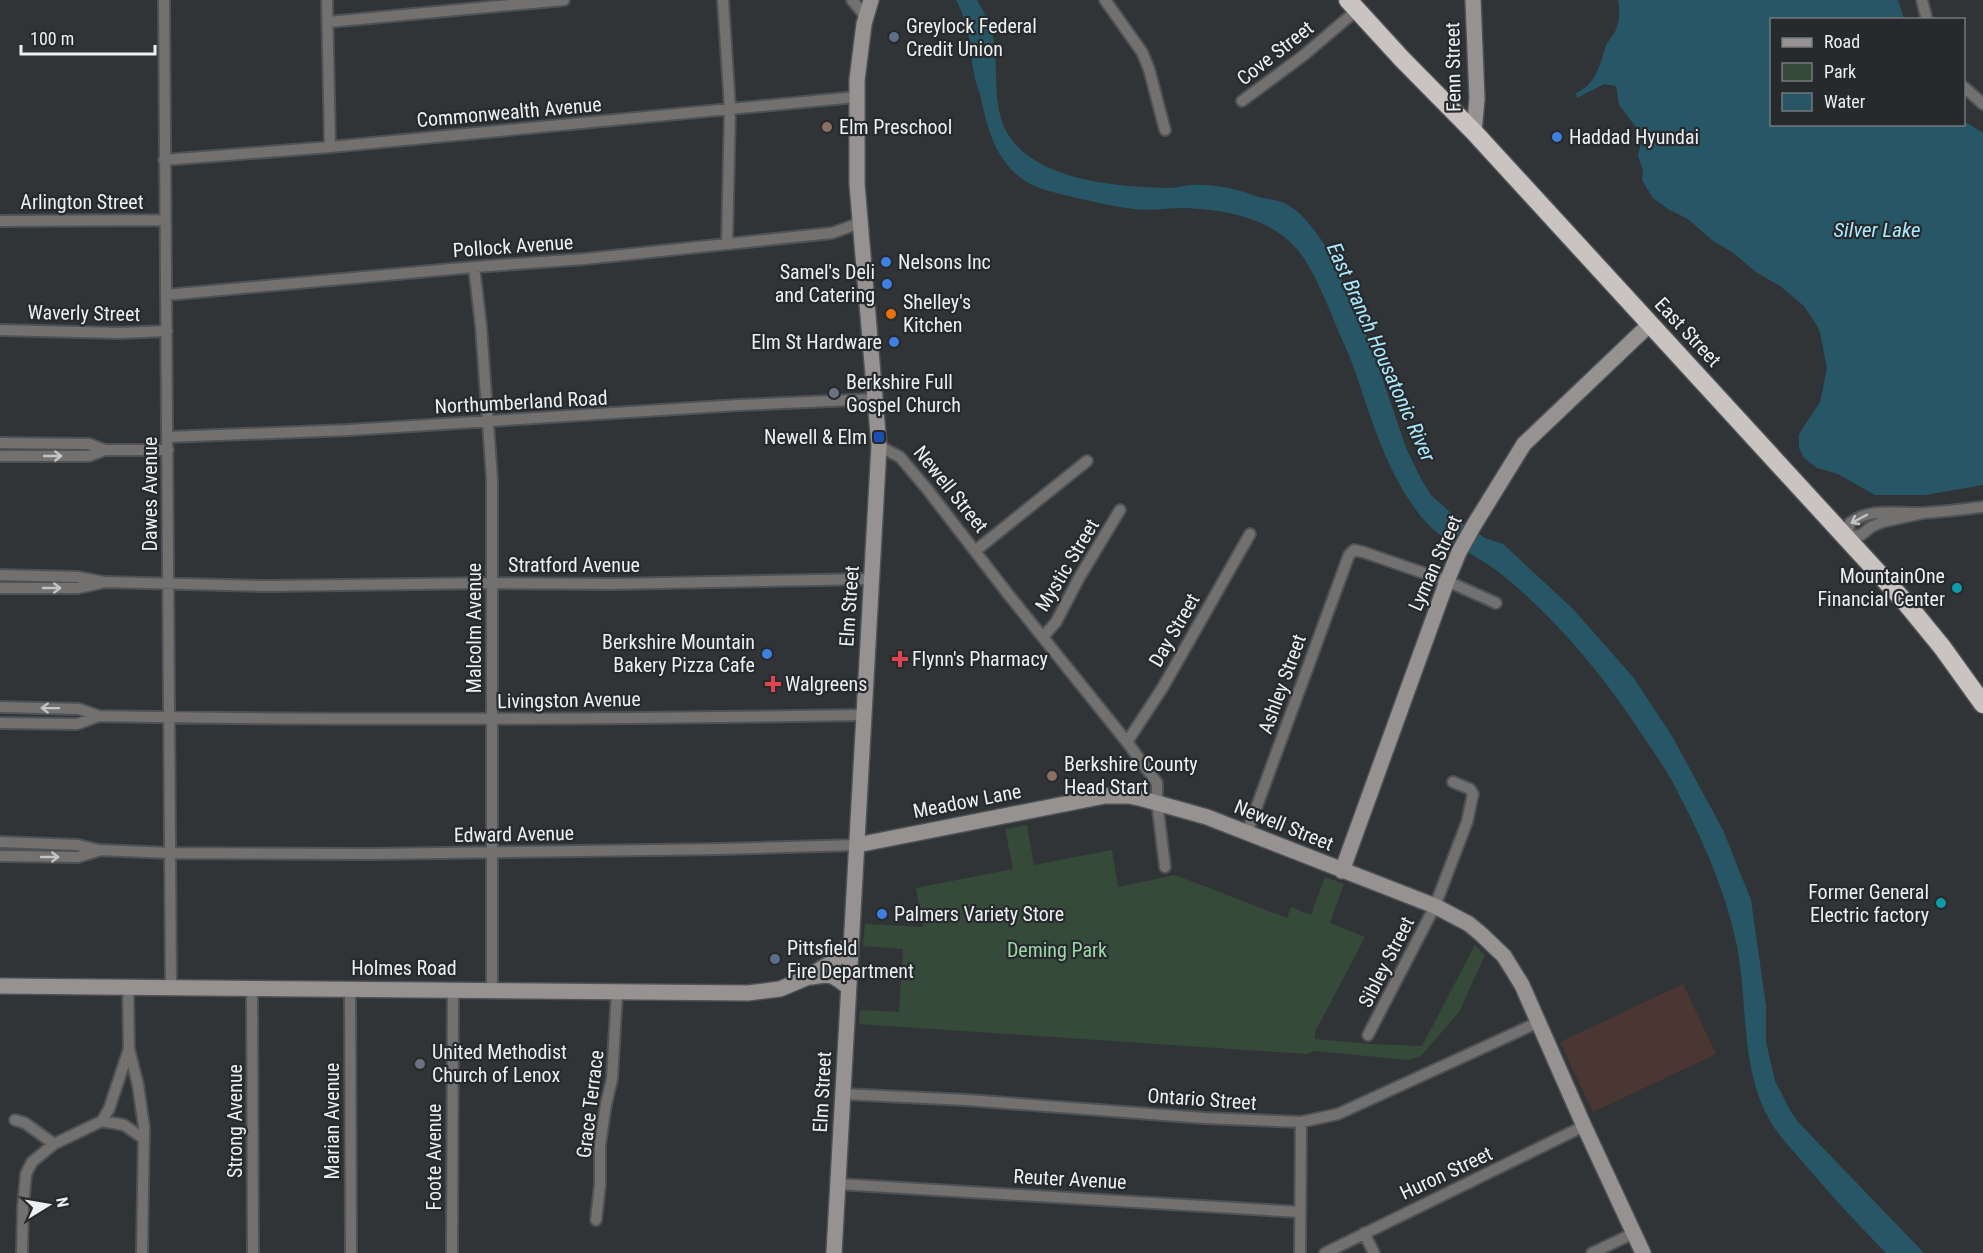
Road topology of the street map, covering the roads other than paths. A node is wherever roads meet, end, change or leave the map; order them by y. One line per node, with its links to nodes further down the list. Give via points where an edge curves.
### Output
1 (164, 0): 24 (street, Dawes Avenue)
2 (327, 0): 15 (street)
3 (447, 0): 12 (street)
4 (564, 0): 12 (street)
5 (723, 0): 20 (street)
6 (852, 0): 13 (street)
7 (871, 0): 13 (street, Elm Street)
8 (1106, 0): 21 (street, via 1142,52)
9 (1473, 0): 22 (street, Fenn Street, via 1477,99)
10 (1923, 0): 14 (street)
11 (1353, 5): 18 (street, Cove Street, via 1304,55); 22 (highway, East Street)
12 (448, 12): 15 (street)
13 (866, 18): 17 (street, Elm Street)
14 (1927, 18)
15 (327, 22): 23 (street)
16 (1965, 88): 19 (street)
17 (856, 97): 20 (street, Commonwealth Avenue); 27 (street, Elm Street)
18 (1242, 102)
19 (1983, 104)
20 (730, 108): 23 (street, Commonwealth Avenue); 28 (street)
21 (1165, 130)
22 (1474, 132): 31 (highway, East Street)
23 (330, 147): 24 (street, Commonwealth Avenue)
24 (164, 160): 26 (street, Dawes Avenue)
25 (0, 220): 26 (street, Arlington Street)
26 (165, 220): 30 (street, Dawes Avenue)
27 (860, 223): 28 (street, Pollock Avenue, via 832,233); 34 (street, Elm Street)
28 (727, 244): 29 (street, Pollock Avenue)
29 (474, 267): 30 (street, Pollock Avenue); 35 (street, Malcolm Avenue)
30 (166, 295): 33 (street, Dawes Avenue)
31 (1650, 324): 47 (highway, East Street); 51 (street, Lyman Street, via 1524,444 1474,525)
32 (0, 330): 33 (street, Waverly Street)
33 (167, 331): 36 (street, Dawes Avenue)
34 (876, 399): 35 (street, Northumberland Road); 38 (street, Elm Street)
35 (488, 421): 36 (street, Northumberland Road); 54 (street, Malcolm Avenue)
36 (168, 436): 40 (street, Dawes Avenue)
37 (0, 443): 39 (street, via 89,444)
38 (879, 446): 48 (street, Newell Street, via 900,457); 50 (street, Elm Street)
39 (105, 450): 40 (street); 41 (street, one-way to 39, via 89,456)
40 (168, 450): 53 (street, Dawes Avenue)
41 (0, 456)
42 (1087, 461): 48 (street)
43 (1983, 507): 45 (street)
44 (1120, 510): 57 (street, Mystic Street, via 1056,622)
45 (1923, 513): 47 (street, via 1882,522 1860,535); 47 (street, one-way to 47, via 1864,515 1850,523)
46 (1250, 534): 65 (street, Day Street)
47 (1846, 537): 58 (highway, East Street, via 1925,626)
48 (975, 551): 57 (street, Newell Street)
49 (0, 575): 52 (street, via 78,577)
50 (872, 579): 54 (street, Stratford Avenue); 60 (street, Elm Street)
51 (1447, 581): 56 (street); 68 (street, Ashley Street, via 1355,550 1349,555); 76 (street, Lyman Street)
52 (104, 582): 53 (street, Stratford Avenue); 55 (street, one-way to 52, via 78,588)
53 (168, 583): 54 (street, Stratford Avenue); 62 (street, Dawes Avenue)
54 (491, 583): 63 (street, Malcolm Avenue)
55 (0, 588)
56 (1496, 603)
57 (1043, 637): 65 (street, Newell Street)
58 (1983, 704)
59 (0, 707): 61 (street, one-way to 59, via 79,709)
60 (863, 715): 63 (street, Livingston Avenue); 70 (street, Elm Street)
61 (99, 716): 62 (street, Livingston Avenue); 64 (street, via 77,724)
62 (168, 718): 63 (street, Livingston Avenue); 73 (street, Dawes Avenue)
63 (492, 719): 72 (street, Malcolm Avenue)
64 (0, 723)
65 (1127, 742): 67 (street, Newell Street, via 1157,783)
66 (1453, 782): 77 (street, Sibley Street, via 1470,789 1473,800)
67 (1157, 802): 68 (street, Newell Street); 70 (street, Meadow Lane, via 1105,796); 75 (street)
68 (1247, 833): 76 (street, Newell Street)
69 (0, 842): 71 (street, via 78,845)
70 (858, 844): 72 (street, Edward Avenue); 78 (street, Elm Street)
71 (99, 850): 73 (street, Edward Avenue); 74 (street, one-way to 71, via 78,857)
72 (493, 852): 73 (street, Edward Avenue); 87 (street, Malcolm Avenue)
73 (170, 853): 83 (street, Dawes Avenue)
74 (0, 856)
75 (1165, 867)
76 (1342, 871): 77 (street, Newell Street)
77 (1435, 906): 89 (street, Newell Street, via 1469,924 1495,946 1514,970); 90 (street, Sibley Street)
78 (851, 944): 79 (street, Holmes Road, via 836,960); 81 (street, Elm Street)
79 (806, 978): 81 (street, Holmes Road, via 828,974); 88 (street, Holmes Road, via 780,989 748,993)
80 (0, 986): 82 (street, Holmes Road)
81 (848, 987): 92 (street, Elm Street)
82 (128, 988): 83 (street, Holmes Road); 91 (street)
83 (171, 988): 84 (street, Holmes Road)
84 (252, 988): 85 (street, Holmes Road); 106 (street, Strong Avenue)
85 (350, 988): 86 (street, Holmes Road); 107 (street, Marian Avenue)
86 (453, 989): 87 (street, Holmes Road); 108 (street, Foote Avenue)
87 (492, 990): 88 (street, Holmes Road)
88 (617, 992): 101 (street, Grace Terrace, via 612,1079 600,1145)
89 (1539, 1022): 95 (street, Ontario Street, via 1338,1114); 96 (street, Newell Street)
90 (1368, 1035)
91 (129, 1049): 94 (street); 97 (street)
92 (843, 1094): 95 (street, Ontario Street); 99 (street, Elm Street)
93 (15, 1120): 98 (street)
94 (102, 1121): 97 (street, via 124,1125); 98 (street)
95 (1301, 1122): 100 (street)
96 (1584, 1126): 102 (street, Huron Street); 103 (street, Newell Street)
97 (144, 1139): 105 (street)
98 (54, 1144): 104 (street, via 32,1162 26,1174)
99 (838, 1184): 100 (street, Reuter Avenue); 109 (street, Elm Street)
100 (1300, 1212): 110 (street)
101 (596, 1220)
102 (1364, 1233): 111 (street, Huron Street); 112 (street)
103 (1634, 1233): 113 (street); 114 (street, Newell Street)
104 (22, 1253)
105 (142, 1253)
106 (253, 1253)
107 (351, 1253)
108 (452, 1253)
109 (834, 1253)
110 (1300, 1253)
111 (1324, 1253)
112 (1374, 1253)
113 (1592, 1253)
114 (1643, 1253)

